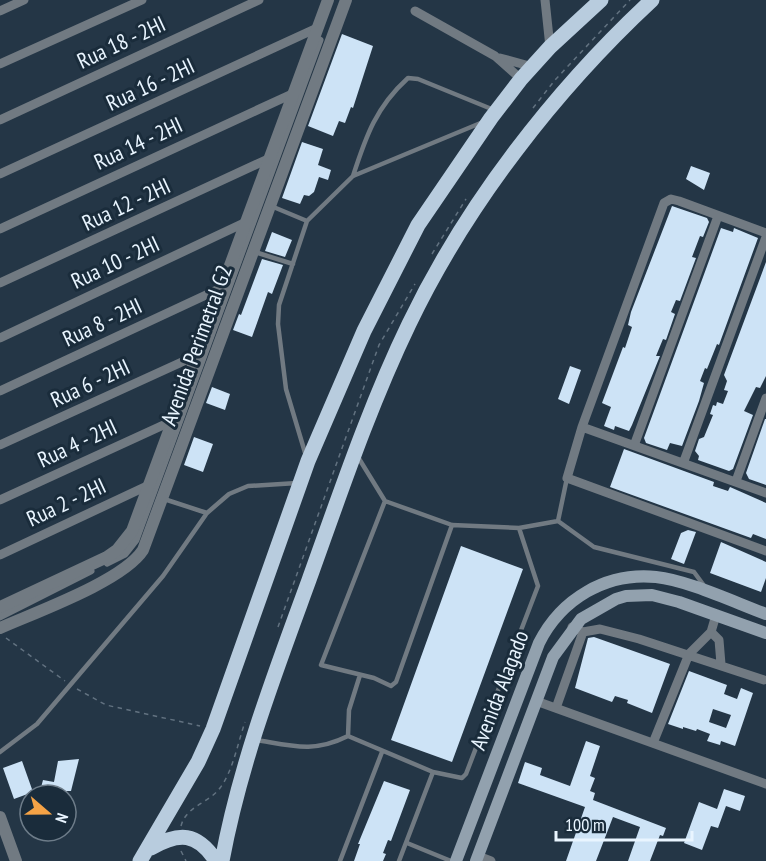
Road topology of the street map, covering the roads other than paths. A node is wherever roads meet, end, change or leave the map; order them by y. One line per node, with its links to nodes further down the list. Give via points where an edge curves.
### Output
1 (24, 0): 11 (street)
2 (142, 0): 15 (street)
3 (259, 0): 20 (street, Rua 18 - 2HI)
4 (328, 0): 12 (street, Avenida Perimetral G2)
5 (334, 0): 21 (street)
6 (345, 0): 21 (street, Avenida Perimetral G2)
7 (546, 0): 13 (street)
8 (600, 0): 13 (highway)
9 (652, 0): 46 (highway, via 604,46 502,168 420,302)
10 (415, 10): 14 (street)
11 (0, 11)
12 (317, 28): 18 (street, Avenida Perimetral G2); 24 (street, Rua 16 - 2HI)
13 (550, 47): 16 (highway)
14 (495, 56): 16 (street); 17 (street)
15 (0, 64)
16 (533, 67): 17 (highway)
17 (521, 79): 19 (highway)
18 (292, 94): 21 (street, Avenida Perimetral G2); 30 (street, Rua 14 - 2HI)
19 (494, 114): 25 (lane); 25 (lane, via 418,78 408,78 368,128); 47 (highway, via 418,225 364,331)
20 (0, 120)
21 (291, 123): 22 (street, Avenida Perimetral G2)
22 (282, 146): 23 (street, Avenida Perimetral G2); 26 (street, Avenida Perimetral G2); 38 (street)
23 (268, 159): 29 (street, Avenida Perimetral G2); 34 (street, Rua 12 - 2HI)
24 (0, 174)
25 (353, 176): 28 (lane)
26 (269, 206): 28 (lane); 32 (street, Avenida Perimetral G2)
27 (718, 216): 31 (street); 43 (street, via 679,201 664,203); 44 (street)
28 (307, 221): 33 (lane)
29 (246, 222): 35 (street, Avenida Perimetral G2); 36 (street, Rua 10 - 2HI)
30 (0, 229)
31 (766, 235): 48 (street)
32 (253, 251): 33 (lane); 38 (street, Avenida Perimetral G2)
33 (293, 264): 47 (lane, via 279,305 279,343 286,389)
34 (0, 283)
35 (220, 288): 37 (street, Avenida Perimetral G2); 39 (street, Rua 8 - 2HI)
36 (0, 338)
37 (195, 356): 38 (street, Avenida Perimetral G2); 45 (street, Rua 6 - 2HI)
38 (197, 376): 41 (street, Avenida Perimetral G2); 41 (street, Avenida Perimetral G2)
39 (0, 392)
40 (766, 398): 50 (street)
41 (189, 400): 42 (street, Avenida Perimetral G2); 54 (street, Avenida Perimetral G2); 68 (street, via 136,540 125,554)
42 (170, 422): 52 (street, Avenida Perimetral G2); 55 (street, Rua 4 - 2HI)
43 (582, 427): 44 (street); 49 (street)
44 (635, 443): 48 (street)
45 (0, 445)
46 (355, 452): 56 (lane); 80 (highway)
47 (308, 461): 51 (highway)
48 (684, 461): 50 (street)
49 (567, 478): 58 (lane); 61 (street)
50 (736, 481): 53 (street)
51 (300, 483): 57 (lane, via 249,486 229,494); 89 (highway, via 213,729)
52 (148, 485): 62 (street, Rua 2 - 2HI); 65 (street, Avenida Perimetral G2, via 132,531 117,550)
53 (766, 493)
54 (163, 499): 57 (lane); 69 (street, Avenida Perimetral G2, via 143,550 130,565)
55 (0, 500)
56 (385, 501): 59 (lane); 75 (lane, via 321,665)
57 (207, 513): 82 (lane, via 163,576 37,724)
58 (558, 521): 60 (lane); 63 (lane, via 594,547 694,572 705,585)
59 (452, 525): 60 (lane); 75 (lane, via 396,682 391,686)
60 (519, 528): 84 (lane, via 538,586 466,774 462,778)
61 (766, 551)
62 (0, 555)
63 (704, 592): 64 (main road, Avenida Alagado); 67 (main road, via 716,602); 97 (main road, Avenida Alagado, via 659,577 622,579 587,591 559,611 539,642)
64 (740, 605): 66 (main road, Avenida Alagado); 67 (main road, via 724,605)
65 (0, 607)
66 (766, 614)
67 (718, 616): 70 (main road, Avenida Alagado, via 664,597 627,596 600,606); 71 (street); 72 (main road, Avenida Alagado)
68 (0, 617)
69 (0, 628)
70 (578, 630): 73 (street, via 600,629); 77 (main road, Avenida Alagado, via 553,657); 78 (street)
71 (711, 632): 73 (street); 74 (street, via 719,640)
72 (766, 633)
73 (689, 654): 74 (street); 81 (street)
74 (721, 664): 76 (street)
75 (360, 675): 79 (lane, via 349,710)
76 (764, 680)
77 (536, 701): 78 (street); 90 (main road, Avenida Alagado)
78 (556, 708): 81 (street)
79 (348, 736): 80 (lane, via 327,746 297,747); 83 (lane)
80 (252, 739): 94 (highway)
81 (653, 743): 85 (street)
82 (0, 752)
83 (382, 752): 84 (lane); 91 (lane)
84 (434, 772): 88 (lane)
85 (766, 784)
86 (0, 817): 87 (street)
87 (4, 837): 92 (street)
88 (407, 843): 95 (lane); 96 (lane)
89 (145, 855): 93 (highway, via 170,837 193,838)
90 (477, 858): 98 (street)
91 (340, 860)
92 (16, 861)
93 (216, 861)
94 (222, 861)
95 (399, 861)
96 (451, 861)
97 (456, 861)
98 (491, 861)

